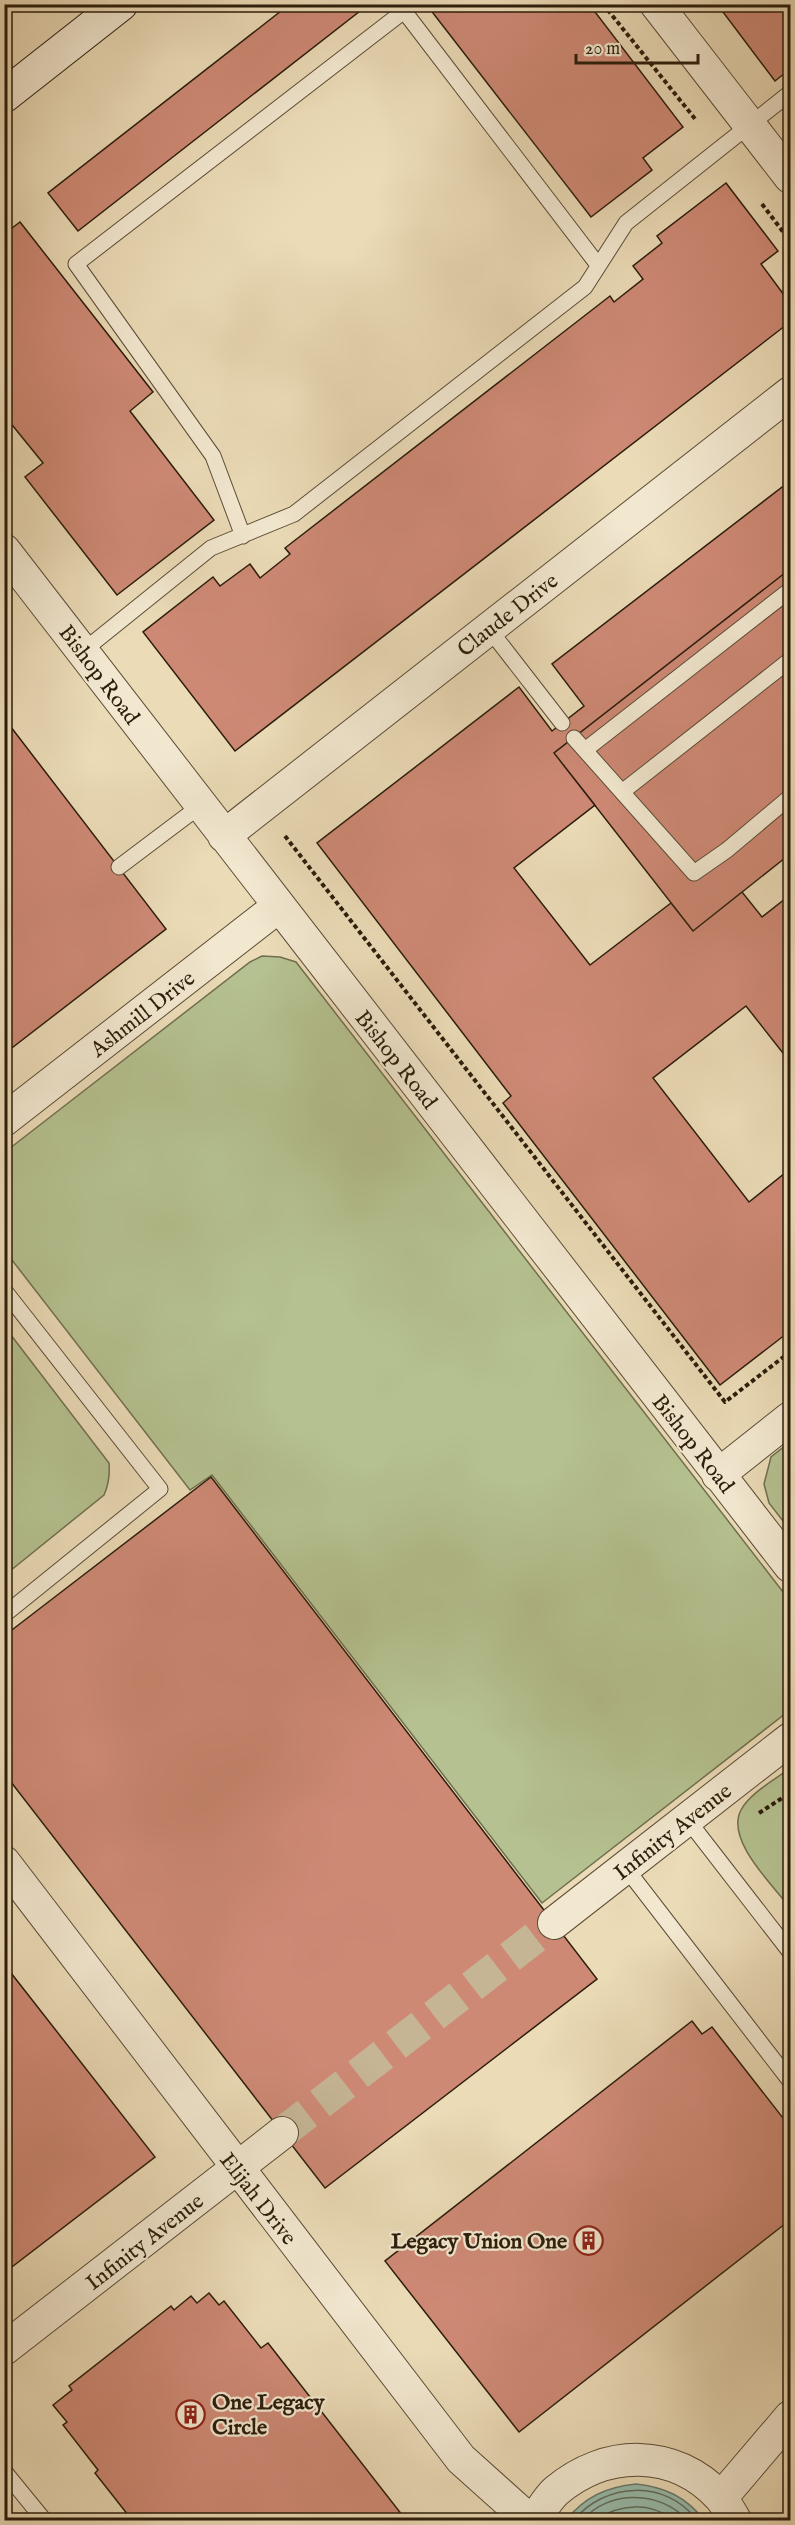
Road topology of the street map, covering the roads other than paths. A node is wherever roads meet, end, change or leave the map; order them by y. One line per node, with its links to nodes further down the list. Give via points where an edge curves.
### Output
1 (120, 4): 4 (main road)
2 (656, 4): 5 (street)
3 (790, 93): 5 (lane)
4 (4, 96)
5 (750, 124): 6 (street); 7 (lane, via 626,223)
6 (790, 177)
7 (598, 265): 9 (lane, via 585,287 294,514); 9 (lane, via 404,11 76,264 213,456)
8 (790, 393): 12 (street, Claude Drive)
9 (243, 536): 13 (lane, via 211,548)
10 (4, 550): 13 (street, Bishop Road)
11 (790, 590): 17 (lane)
12 (489, 629): 15 (lane); 21 (street, Claude Drive)
13 (83, 651): 20 (street, Bishop Road)
14 (790, 660): 18 (lane)
15 (562, 723)
16 (574, 738): 17 (lane)
17 (585, 750): 18 (lane)
18 (622, 792): 19 (lane, via 694,873 728,850)
19 (790, 797)
20 (200, 806): 21 (street, Bishop Road); 22 (lane)
21 (224, 836): 23 (street, Bishop Road)
22 (119, 867)
23 (279, 906): 24 (street, Ashmill Drive); 27 (street, Bishop Road)
24 (4, 1120)
25 (4, 1290): 29 (lane, via 160,1489)
26 (790, 1418): 27 (street)
27 (718, 1475): 28 (street, Bishop Road)
28 (790, 1566)
29 (4, 1615)
30 (790, 1739): 31 (street, Infinity Avenue)
31 (687, 1819): 33 (street, Infinity Avenue); 35 (lane)
32 (4, 1862): 38 (street, Elijah Drive)
33 (625, 1868): 34 (street, Infinity Avenue); 36 (lane)
34 (554, 1923)
35 (790, 1952)
36 (790, 2081)
37 (282, 2133): 38 (street, Infinity Avenue)
38 (237, 2169): 39 (street, Infinity Avenue); 44 (street, Elijah Drive, via 461,2459)
39 (4, 2349)
40 (790, 2417): 42 (street)
41 (4, 2471): 43 (lane)
42 (728, 2509): 45 (street, via 692,2474 658,2461 620,2459 584,2470 554,2493)
43 (44, 2520)
44 (529, 2520)
45 (534, 2520)

